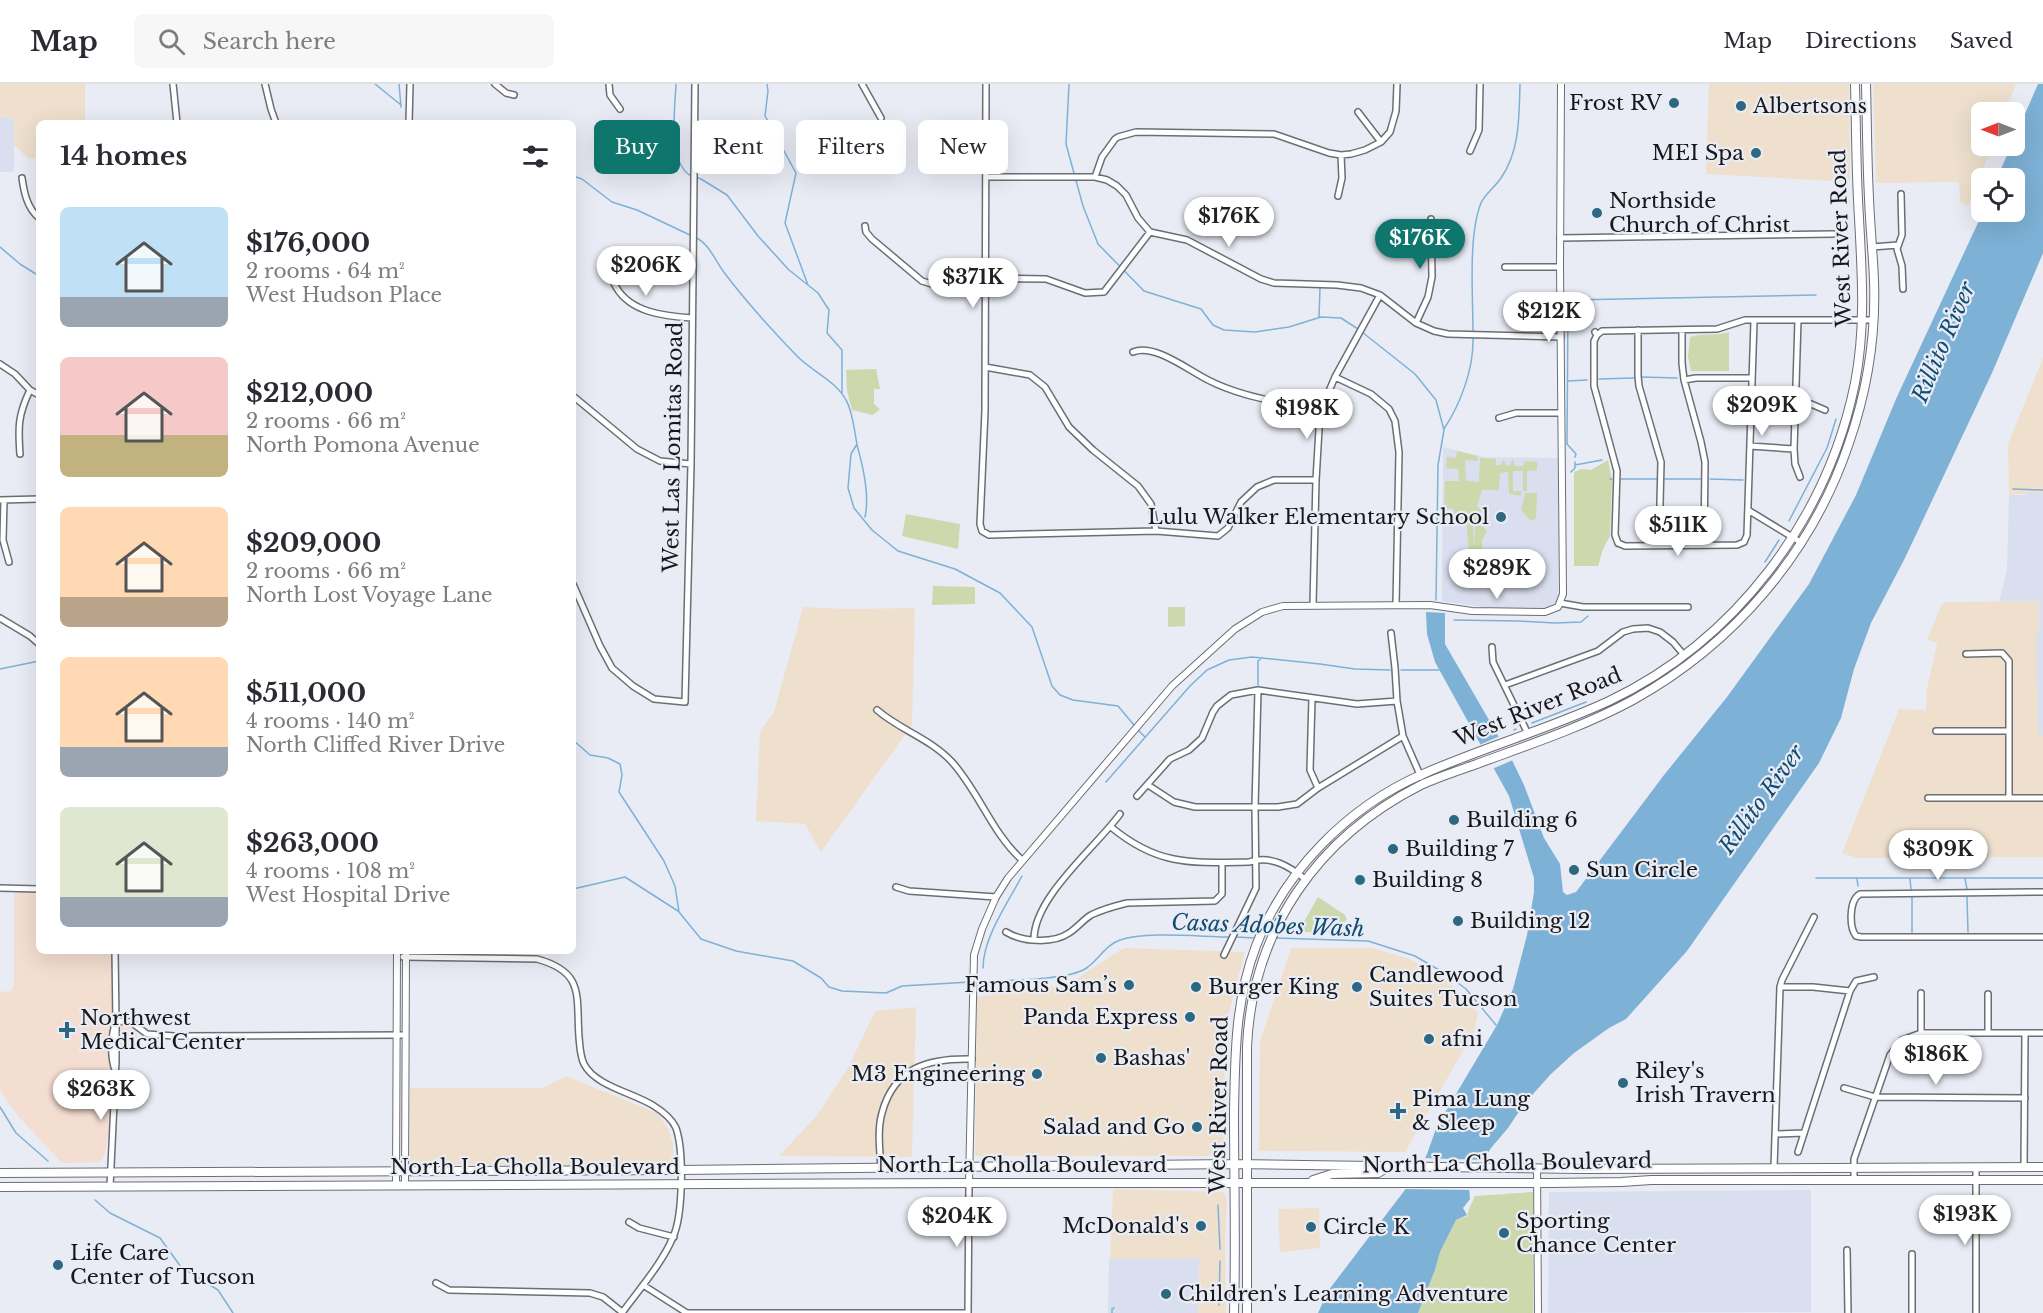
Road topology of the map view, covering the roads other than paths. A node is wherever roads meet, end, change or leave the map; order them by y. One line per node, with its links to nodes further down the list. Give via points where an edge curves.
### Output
1 (173, 84): 18 (street)
2 (266, 84): 19 (street)
3 (410, 84): 20 (street)
4 (495, 84): 14 (street)
5 (609, 84): 15 (street, via 610,95)
6 (695, 84): 43 (street, West Las Lomitas Road)
7 (862, 84): 17 (street)
8 (986, 84): 25 (street)
9 (1397, 84): 21 (street, via 1394,121)
10 (1480, 84): 22 (street, via 1479,130)
11 (1561, 84): 34 (street)
12 (1855, 84): 45 (main road, West River Road)
13 (1866, 84): 36 (main road, West River Road)
14 (514, 95)
15 (620, 110)
16 (1358, 112): 21 (street)
17 (880, 118)
18 (177, 120)
19 (275, 120)
20 (409, 120)
21 (1381, 142): 23 (street, via 1360,152)
22 (1470, 151)
23 (1341, 155): 26 (street, via 1264,133 1143,132 1116,135); 28 (street)
24 (21, 177): 29 (street)
25 (986, 177): 26 (street); 40 (street)
26 (1095, 177): 32 (street, via 1107,180 1126,195)
27 (1901, 194): 35 (street, via 1902,235)
28 (1338, 196)
29 (36, 216)
30 (1431, 219): 48 (street, via 1432,277)
31 (865, 226): 40 (street, via 872,239 929,284)
32 (1150, 232): 40 (street, via 1104,292 1085,293 1046,279); 42 (street, via 1187,240 1274,283 1356,286)
33 (1833, 234): 34 (street)
34 (1560, 238): 39 (street)
35 (1898, 245): 36 (street); 41 (street)
36 (1872, 247): 46 (main road, West River Road)
37 (607, 265): 43 (street, via 617,289 634,305 662,316)
38 (1504, 267): 39 (street)
39 (1560, 267): 51 (street)
40 (985, 277): 54 (street)
41 (1903, 289)
42 (1380, 295): 48 (street); 55 (street)
43 (692, 318): 69 (street, West Las Lomitas Road)
44 (1798, 320): 45 (street); 47 (street); 61 (street)
45 (1863, 320): 46 (street); 76 (main road, West River Road, via 1855,384 1841,434 1821,487)
46 (1874, 320): 77 (main road, West River Road, via 1868,369 1852,435 1830,491)
47 (1754, 321): 50 (street, via 1717,329); 56 (street)
48 (1416, 323): 51 (street, via 1463,336)
49 (1638, 330): 50 (street); 78 (street, via 1638,376 1661,462); 78 (street, via 1596,333 1594,386 1617,471 1617,544)
50 (1682, 330): 57 (street)
51 (1561, 337): 64 (street)
52 (1132, 352): 63 (street, via 1153,350 1232,392)
53 (0, 364): 58 (street)
54 (985, 367): 75 (street, via 1030,375 1044,387 1070,427 1138,486 1151,504); 75 (street, via 982,531 989,536)
55 (1335, 377): 63 (street); 83 (street, via 1371,394 1389,409 1395,421 1399,453)
56 (1752, 378): 57 (street); 66 (street)
57 (1684, 380): 79 (street, via 1704,457)
58 (30, 390): 59 (street); 68 (street, via 21,408)
59 (36, 393)
60 (576, 398): 69 (street, via 637,449 660,461)
61 (1796, 403): 62 (street); 67 (street)
62 (1825, 410)
63 (1320, 412): 71 (street)
64 (1561, 413): 65 (street, via 1516,413); 84 (street, via 1563,594)
65 (1499, 418)
66 (1750, 446): 67 (street); 74 (street)
67 (1794, 449): 70 (street)
68 (20, 454)
69 (691, 464): 81 (street, West Las Lomitas Road, via 685,702 654,699 612,668)
70 (1800, 477)
71 (1316, 480): 75 (street, via 1274,480 1257,487 1241,502 1228,528 1218,536); 82 (street)
72 (36, 499): 73 (street)
73 (2, 500): 80 (street, via 3,540)
74 (1748, 510): 76 (street); 79 (street, via 1744,544)
75 (1156, 531)
76 (1793, 537): 77 (street); 91 (main road, West River Road, via 1748,597)
77 (1802, 543): 98 (main road, West River Road, via 1761,597 1725,634 1675,674)
78 (1659, 545): 79 (street)
79 (1704, 545)
80 (9, 562)
81 (576, 591)
82 (1313, 605): 83 (street); 114 (street, via 1283,606 1262,612 1214,646 1172,687)
83 (1396, 605): 84 (street, via 1511,612 1545,612)
84 (1559, 605): 85 (street)
85 (1688, 607)
86 (0, 618): 88 (street)
87 (1391, 633): 95 (street)
88 (36, 641)
89 (1492, 647): 92 (street, via 1493,662)
90 (1966, 654): 100 (street, via 2002,653 2007,657)
91 (1684, 655): 92 (street, via 1660,632 1633,629 1598,651); 96 (main road, West River Road)
92 (1505, 685): 101 (street)
93 (1258, 690): 94 (street); 104 (street, via 1225,699 1213,712 1202,738 1170,759); 111 (street)
94 (1312, 698): 95 (street, via 1357,704); 106 (street, via 1310,770)
95 (1396, 701): 102 (street)
96 (1603, 703): 98 (main road); 101 (main road, West River Road)
97 (877, 710): 114 (street, via 948,758 1005,843)
98 (1608, 713): 105 (main road, West River Road)
99 (1936, 731): 100 (street)
100 (2009, 731): 109 (street)
101 (1528, 734): 103 (main road, West River Road)
102 (1403, 736): 103 (street); 106 (street)
103 (1420, 775): 105 (street); 117 (main road, West River Road, via 1378,797 1344,823)
104 (1148, 784): 107 (street); 111 (street, via 1164,798 1183,805)
105 (1424, 784): 118 (main road, West River Road, via 1363,821)
106 (1318, 788): 111 (street, via 1297,804)
107 (1137, 796)
108 (1928, 798): 109 (street)
109 (2009, 798): 110 (street)
110 (2043, 798)
111 (1255, 807): 115 (street)
112 (1120, 814): 113 (street)
113 (1111, 827): 116 (street, via 1150,853 1185,862); 127 (street, via 1059,884 1036,925)
114 (1023, 860): 123 (street)
115 (1257, 860): 116 (street); 117 (street, via 1277,862); 131 (street, via 1256,888)
116 (1221, 863): 127 (street, via 1221,899 1114,906 1090,916 1061,938)
117 (1297, 873): 118 (street); 150 (main road, West River Road, via 1261,934 1240,999 1235,1037)
118 (1305, 879): 151 (main road, West River Road, via 1272,934 1251,1002 1247,1031)
119 (896, 887): 123 (street)
120 (0, 888): 121 (street)
121 (36, 889)
122 (2043, 892): 126 (street, via 1863,894 1853,898 1852,929 1855,937 1861,938)
123 (996, 897): 143 (street, via 974,955)
124 (1814, 917): 133 (street)
125 (1006, 932): 127 (street, via 1020,940)
126 (2043, 937)
127 (1034, 939)
128 (115, 954): 137 (street)
129 (397, 954): 142 (street)
130 (405, 955): 161 (street, via 537,959 566,972 578,995 580,1056 585,1066 592,1075 651,1104 672,1121 679,1142); 162 (street)
131 (1224, 955)
132 (1874, 977): 134 (street, via 1856,981)
133 (1780, 987): 134 (street); 148 (street)
134 (1850, 991): 147 (street)
135 (1921, 993): 139 (street)
136 (1988, 994): 138 (street)
137 (116, 1021): 142 (street, via 131,1022 147,1034 174,1036); 164 (street)
138 (1988, 1033): 139 (street); 140 (street)
139 (1921, 1034): 145 (street, via 1902,1040 1890,1055)
140 (2025, 1034): 141 (street); 146 (street)
141 (2043, 1034)
142 (399, 1035): 162 (street)
143 (972, 1059): 153 (street); 160 (street, via 933,1061 898,1080 881,1115)
144 (1844, 1088): 145 (street)
145 (1875, 1097): 146 (street); 154 (street)
146 (2025, 1098): 156 (street)
147 (1803, 1133): 148 (street); 149 (street)
148 (1775, 1134): 159 (street)
149 (1798, 1152)
150 (1234, 1164): 151 (main road, North La Cholla Boulevard); 153 (main road, North La Cholla Boulevard); 171 (main road, West River Road)
151 (1248, 1165): 152 (main road, North La Cholla Boulevard); 172 (main road, West River Road)
152 (1383, 1166): 158 (main road, North La Cholla Boulevard); 168 (main road, via 1378,1173 1332,1174)
153 (969, 1167): 160 (main road, North La Cholla Boulevard); 170 (street)
154 (1854, 1167): 155 (main road, North La Cholla Boulevard); 159 (main road, North La Cholla Boulevard); 165 (street)
155 (1976, 1167): 156 (main road, North La Cholla Boulevard); 166 (street)
156 (2025, 1167): 157 (main road, North La Cholla Boulevard)
157 (2043, 1167)
158 (1537, 1168): 159 (main road, North La Cholla Boulevard); 169 (street)
159 (1774, 1168)
160 (881, 1169): 161 (main road, North La Cholla Boulevard)
161 (680, 1170): 162 (main road, North La Cholla Boulevard); 173 (street)
162 (401, 1171): 164 (main road, North La Cholla Boulevard); 174 (street)
163 (0, 1173): 164 (main road, North La Cholla Boulevard)
164 (110, 1173): 176 (street)
165 (1854, 1179): 166 (main road, North La Cholla Boulevard); 169 (main road, North La Cholla Boulevard)
166 (1976, 1179): 167 (main road, North La Cholla Boulevard); 190 (street)
167 (2043, 1180)
168 (1307, 1182): 169 (main road, North La Cholla Boulevard); 172 (main road, North La Cholla Boulevard)
169 (1538, 1182): 187 (street)
170 (969, 1183): 171 (main road, North La Cholla Boulevard); 173 (main road, North La Cholla Boulevard); 185 (street)
171 (1234, 1183): 172 (main road, North La Cholla Boulevard); 183 (main road, West River Road)
172 (1248, 1183): 186 (main road, West River Road)
173 (680, 1184): 174 (main road, North La Cholla Boulevard); 178 (street, via 679,1222)
174 (401, 1185): 176 (main road, North La Cholla Boulevard)
175 (0, 1187): 176 (main road, North La Cholla Boulevard)
176 (110, 1187)
177 (629, 1222): 178 (street, via 652,1233)
178 (674, 1237): 182 (street)
179 (1847, 1250): 188 (street)
180 (1912, 1254): 189 (street)
181 (436, 1283): 184 (street, via 449,1290 590,1293 603,1297)
182 (643, 1286): 184 (street); 185 (street, via 687,1313)
183 (1236, 1312)
184 (622, 1313)
185 (968, 1313)
186 (1247, 1313)
187 (1538, 1313)
188 (1848, 1313)
189 (1912, 1313)
190 (1976, 1313)

